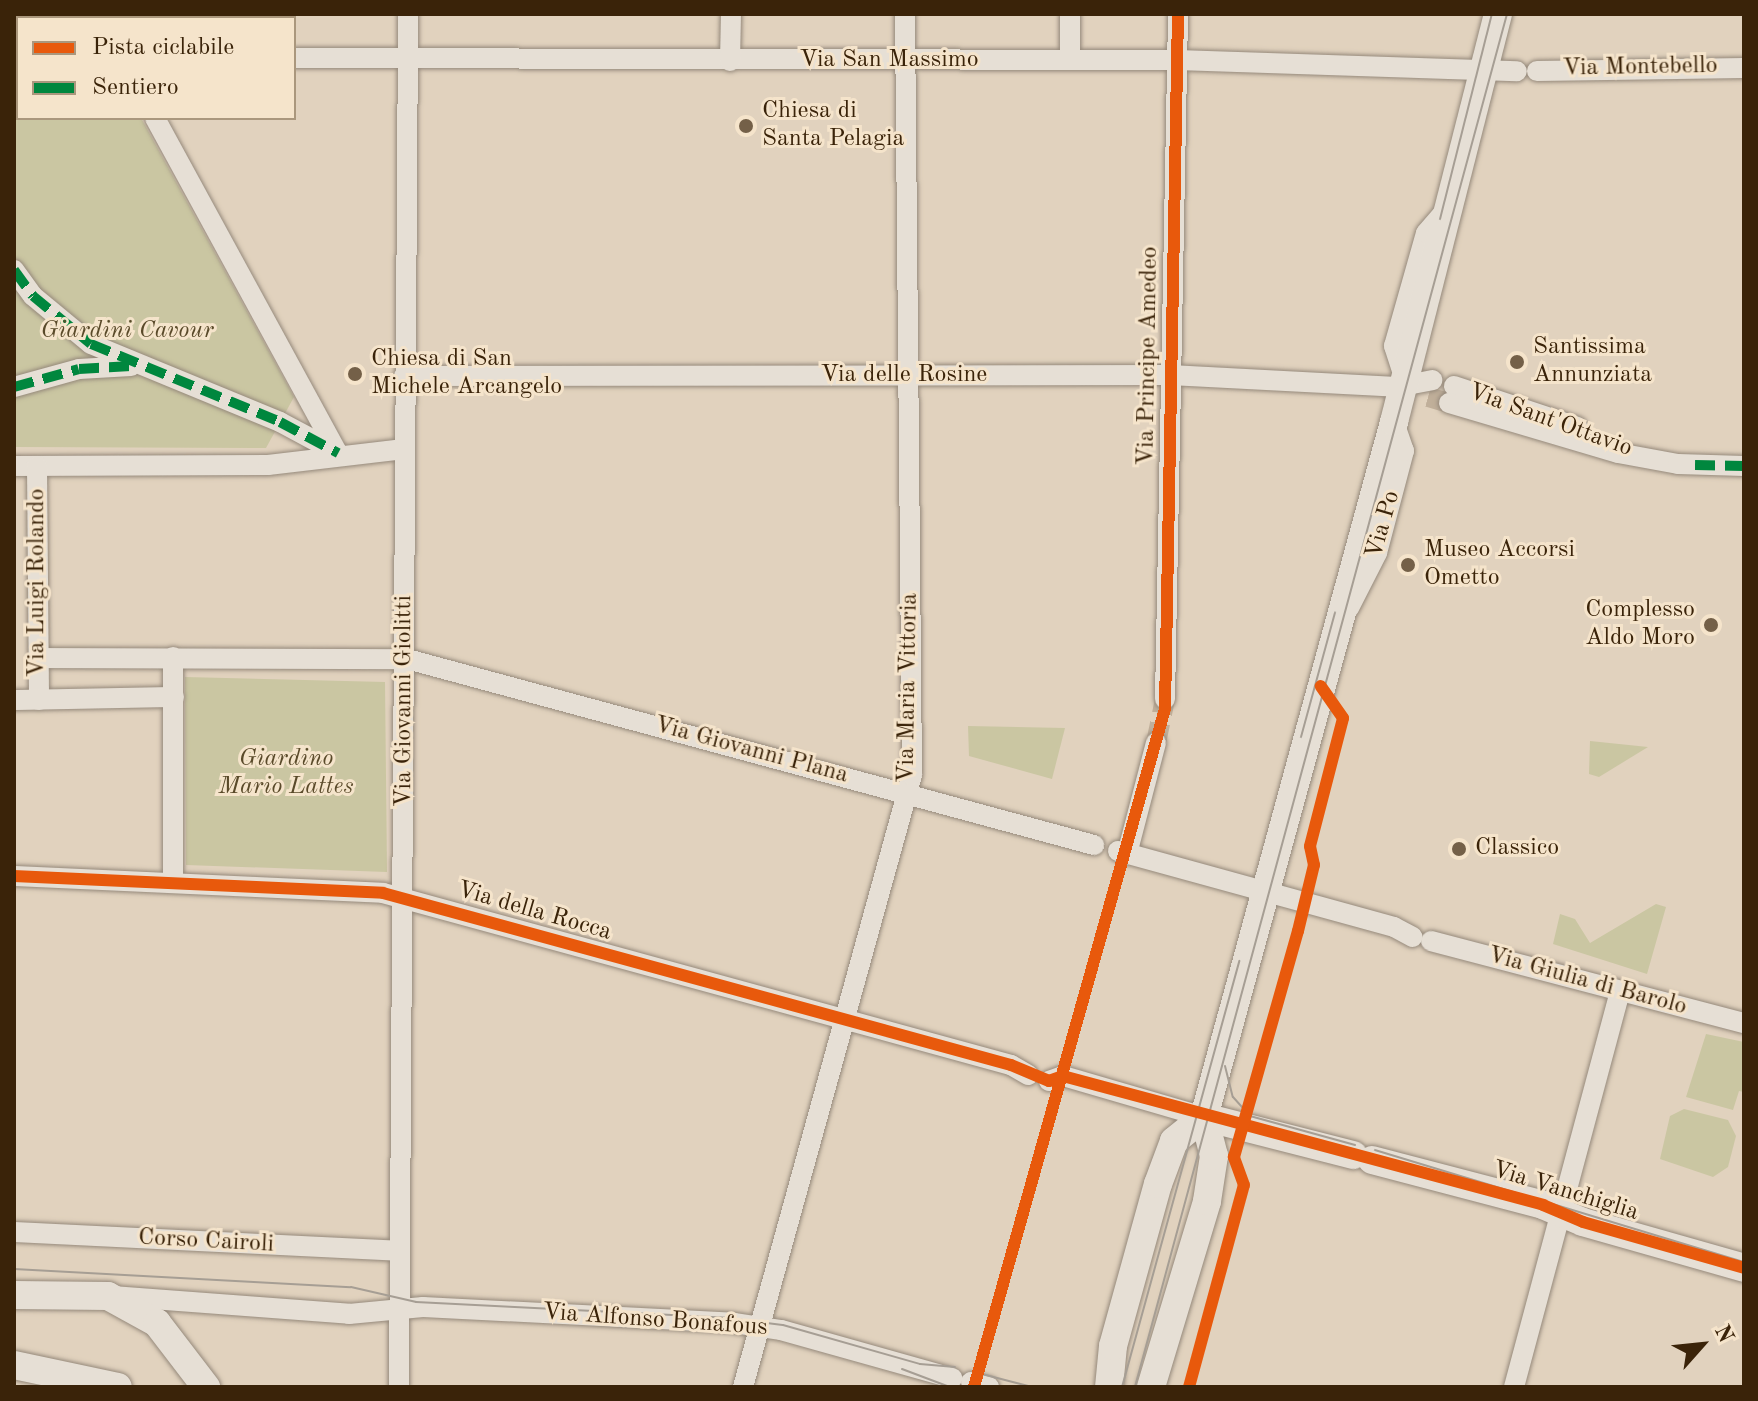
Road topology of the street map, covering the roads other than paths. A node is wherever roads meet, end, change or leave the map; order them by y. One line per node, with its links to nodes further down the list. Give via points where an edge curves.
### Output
1 (408, 14): 7 (street, Via Giovanni Giolitti)
2 (731, 14): 11 (street)
3 (905, 14): 12 (street, Via Maria Vittoria)
4 (1070, 14): 9 (street)
5 (1178, 14): 10 (street, Via Principe Amedeo)
6 (1498, 14): 13 (street, Via Po)
7 (407, 57): 8 (street, Via San Massimo); 11 (street, Via San Massimo); 19 (street, Via Giovanni Giolitti)
8 (296, 58)
9 (1070, 60): 10 (street, Via San Massimo); 12 (street, Via San Massimo)
10 (1177, 60): 13 (street, Via San Massimo); 18 (street, Via Principe Amedeo)
11 (730, 61): 12 (street, Via San Massimo)
12 (906, 61): 20 (street, Via Maria Vittoria)
13 (1484, 68): 14 (street, Via Montebello); 21 (street, Via Po, via 1448,208)
14 (1744, 68)
15 (156, 120): 25 (street)
16 (14, 270): 17 (street, via 63,324)
17 (135, 366): 22 (street, via 79,369); 25 (street, via 280,422)
18 (1170, 375): 20 (street, Via delle Rosine); 21 (street, Via delle Rosine); 33 (street, Via Principe Amedeo)
19 (404, 376): 20 (street, Via delle Rosine); 24 (street, Via Giovanni Giolitti)
20 (908, 377): 37 (street, Via Maria Vittoria, via 912,775)
21 (1417, 386): 41 (street, Via Po, via 1394,422)
22 (14, 387)
23 (1451, 395): 28 (street, Via Sant'Ottavio, via 1619,441 1647,455 1695,465)
24 (404, 449): 25 (street); 31 (street, Via Giovanni Giolitti)
25 (338, 453): 27 (street, via 259,465)
26 (14, 466): 27 (street)
27 (37, 466): 30 (street, Via Luigi Rolando)
28 (1744, 466)
29 (173, 657): 30 (street, Via Giovanni Plana); 31 (street, Via Giovanni Plana); 32 (street)
30 (39, 658): 35 (street, Via Luigi Rolando)
31 (407, 659): 37 (street, Via Giovanni Plana); 42 (street, Via Giovanni Giolitti)
32 (174, 697): 35 (street); 40 (street)
33 (1165, 699)
34 (14, 700): 35 (street)
35 (39, 700)
36 (1156, 743): 41 (street, Via Giulia di Barolo, via 1122,853)
37 (907, 792): 38 (street, Via Giovanni Plana); 44 (street, Via Maria Vittoria)
38 (1094, 845)
39 (14, 876): 40 (street, Via della Rocca)
40 (173, 882): 42 (street, Via della Rocca)
41 (1264, 893): 43 (street, Via Giulia di Barolo); 48 (street, Via Po)
42 (405, 898): 44 (street, Via della Rocca); 51 (street, Via Giovanni Giolitti)
43 (1620, 991): 45 (street, Via Giulia di Barolo); 49 (street)
44 (843, 1020): 46 (street, Via della Rocca, via 1011,1065); 56 (street, Via Maria Vittoria)
45 (1744, 1023)
46 (1028, 1075)
47 (1056, 1078): 48 (street)
48 (1204, 1117): 49 (street, Via Vanchiglia); 65 (street, via 1174,1141 1158,1184 1113,1346); 66 (street, via 1214,1156 1207,1201)
49 (1562, 1213): 52 (street, Via Vanchiglia); 67 (street)
50 (14, 1232): 51 (street, Corso Cairoli)
51 (399, 1251): 55 (street, Via Giovanni Giolitti)
52 (1744, 1268)
53 (14, 1295): 54 (street)
54 (108, 1296): 55 (street, via 349,1314); 62 (street, via 157,1323)
55 (399, 1307): 56 (street, Via Alfonso Bonafous); 63 (street, Via Giovanni Giolitti)
56 (759, 1327): 59 (street, Via Alfonso Bonafous); 64 (street, Via Maria Vittoria)
57 (14, 1365): 61 (street)
58 (14, 1381): 60 (street)
59 (972, 1382)
60 (34, 1387)
61 (118, 1387)
62 (206, 1387)
63 (399, 1387)
64 (743, 1387)
65 (1109, 1387)
66 (1151, 1387)
67 (1514, 1387)

